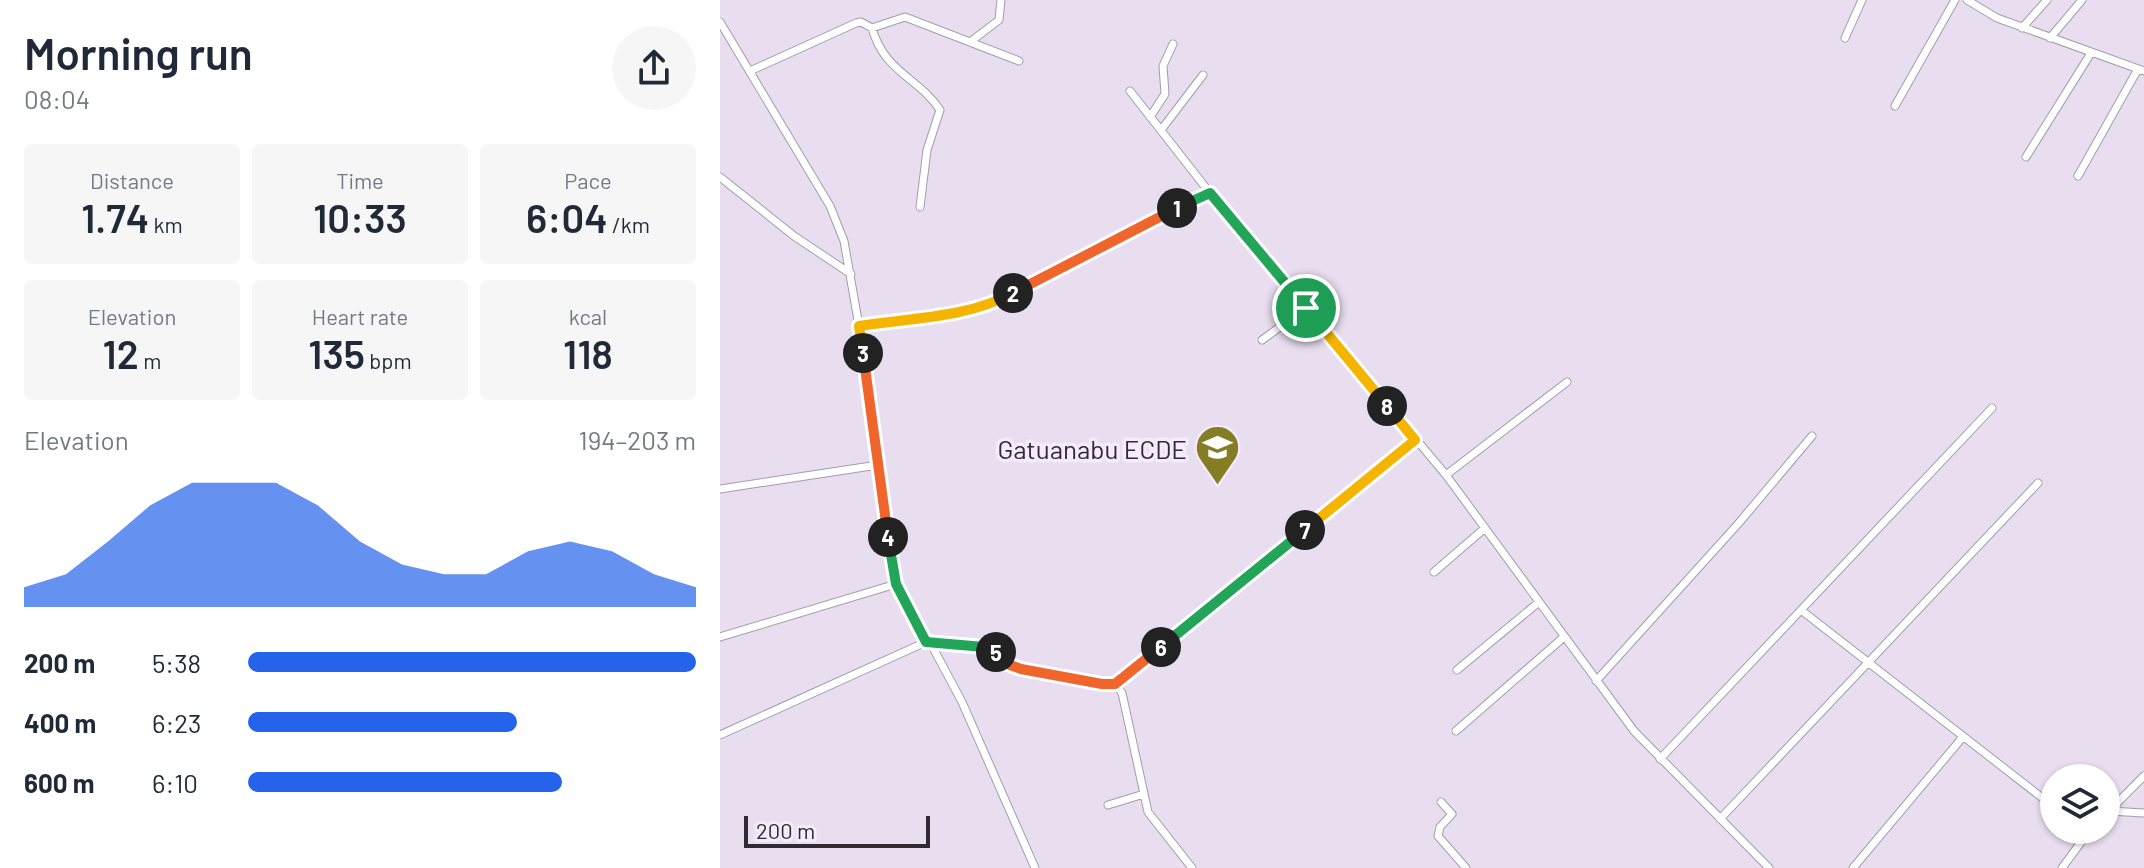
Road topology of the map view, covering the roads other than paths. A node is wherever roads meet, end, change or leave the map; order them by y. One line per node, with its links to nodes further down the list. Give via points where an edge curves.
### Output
1 (1001, 0): 12 (street, via 999,20)
2 (1862, 0): 10 (street)
3 (1955, 0): 20 (street)
4 (1967, 0): 9 (street)
5 (2047, 0): 9 (street)
6 (2082, 0): 11 (street)
7 (720, 22): 17 (street)
8 (872, 28): 12 (street, via 905,17); 17 (street, via 861,22 849,25); 27 (street, via 879,50 940,110 927,150)
9 (2022, 28): 11 (street)
10 (1845, 38)
11 (2050, 38): 14 (street)
12 (970, 42): 15 (street)
13 (1173, 44): 21 (street, via 1163,66 1165,94)
14 (2091, 53): 16 (street); 23 (street)
15 (1019, 61)
16 (2141, 70): 24 (street)
17 (750, 71): 28 (street, via 830,206)
18 (1203, 75): 22 (street)
19 (1130, 91): 21 (street)
20 (1895, 106)
21 (1150, 117): 22 (street)
22 (1161, 130): 26 (street)
23 (2026, 157)
24 (2078, 176)
25 (720, 177): 28 (street)
26 (1210, 193): 29 (street); 30 (street, via 998,302)
27 (920, 207)
28 (851, 274): 30 (street)
29 (1306, 308): 31 (street); 35 (street)
30 (859, 326): 36 (street)
31 (1262, 340)
32 (1567, 382): 37 (street)
33 (1992, 408): 44 (street)
34 (1812, 436): 50 (street)
35 (1415, 440): 37 (street); 51 (street)
36 (878, 465): 39 (street); 42 (street)
37 (1446, 475): 40 (street)
38 (2038, 483): 48 (street)
39 (720, 489)
40 (1485, 528): 41 (street); 43 (street)
41 (1434, 572)
42 (896, 584): 45 (street); 47 (street)
43 (1539, 602): 46 (street); 49 (street)
44 (1801, 610): 48 (street); 55 (street)
45 (720, 637)
46 (1564, 637): 50 (street); 52 (street)
47 (928, 643): 51 (street, via 984,647 1021,669); 53 (street); 66 (street, via 962,702)
48 (1868, 661): 54 (street); 64 (street)
49 (1457, 670)
50 (1596, 681): 55 (street)
51 (1115, 684): 57 (street, via 1122,693)
52 (1456, 731)
53 (720, 735)
54 (1962, 738): 58 (street); 70 (street)
55 (1660, 759): 64 (street)
56 (2144, 776): 59 (street)
57 (1144, 794): 61 (street); 67 (street, via 1151,817)
58 (2040, 796)
59 (2120, 801)
60 (1441, 802): 68 (street, via 1452,814 1438,836)
61 (1108, 805)
62 (2120, 813): 63 (street)
63 (2144, 813)
64 (1720, 819): 69 (street)
65 (2078, 844): 71 (street)
66 (1035, 868)
67 (1192, 868)
68 (1466, 868)
69 (1769, 868)
70 (1853, 868)
71 (2062, 868)

